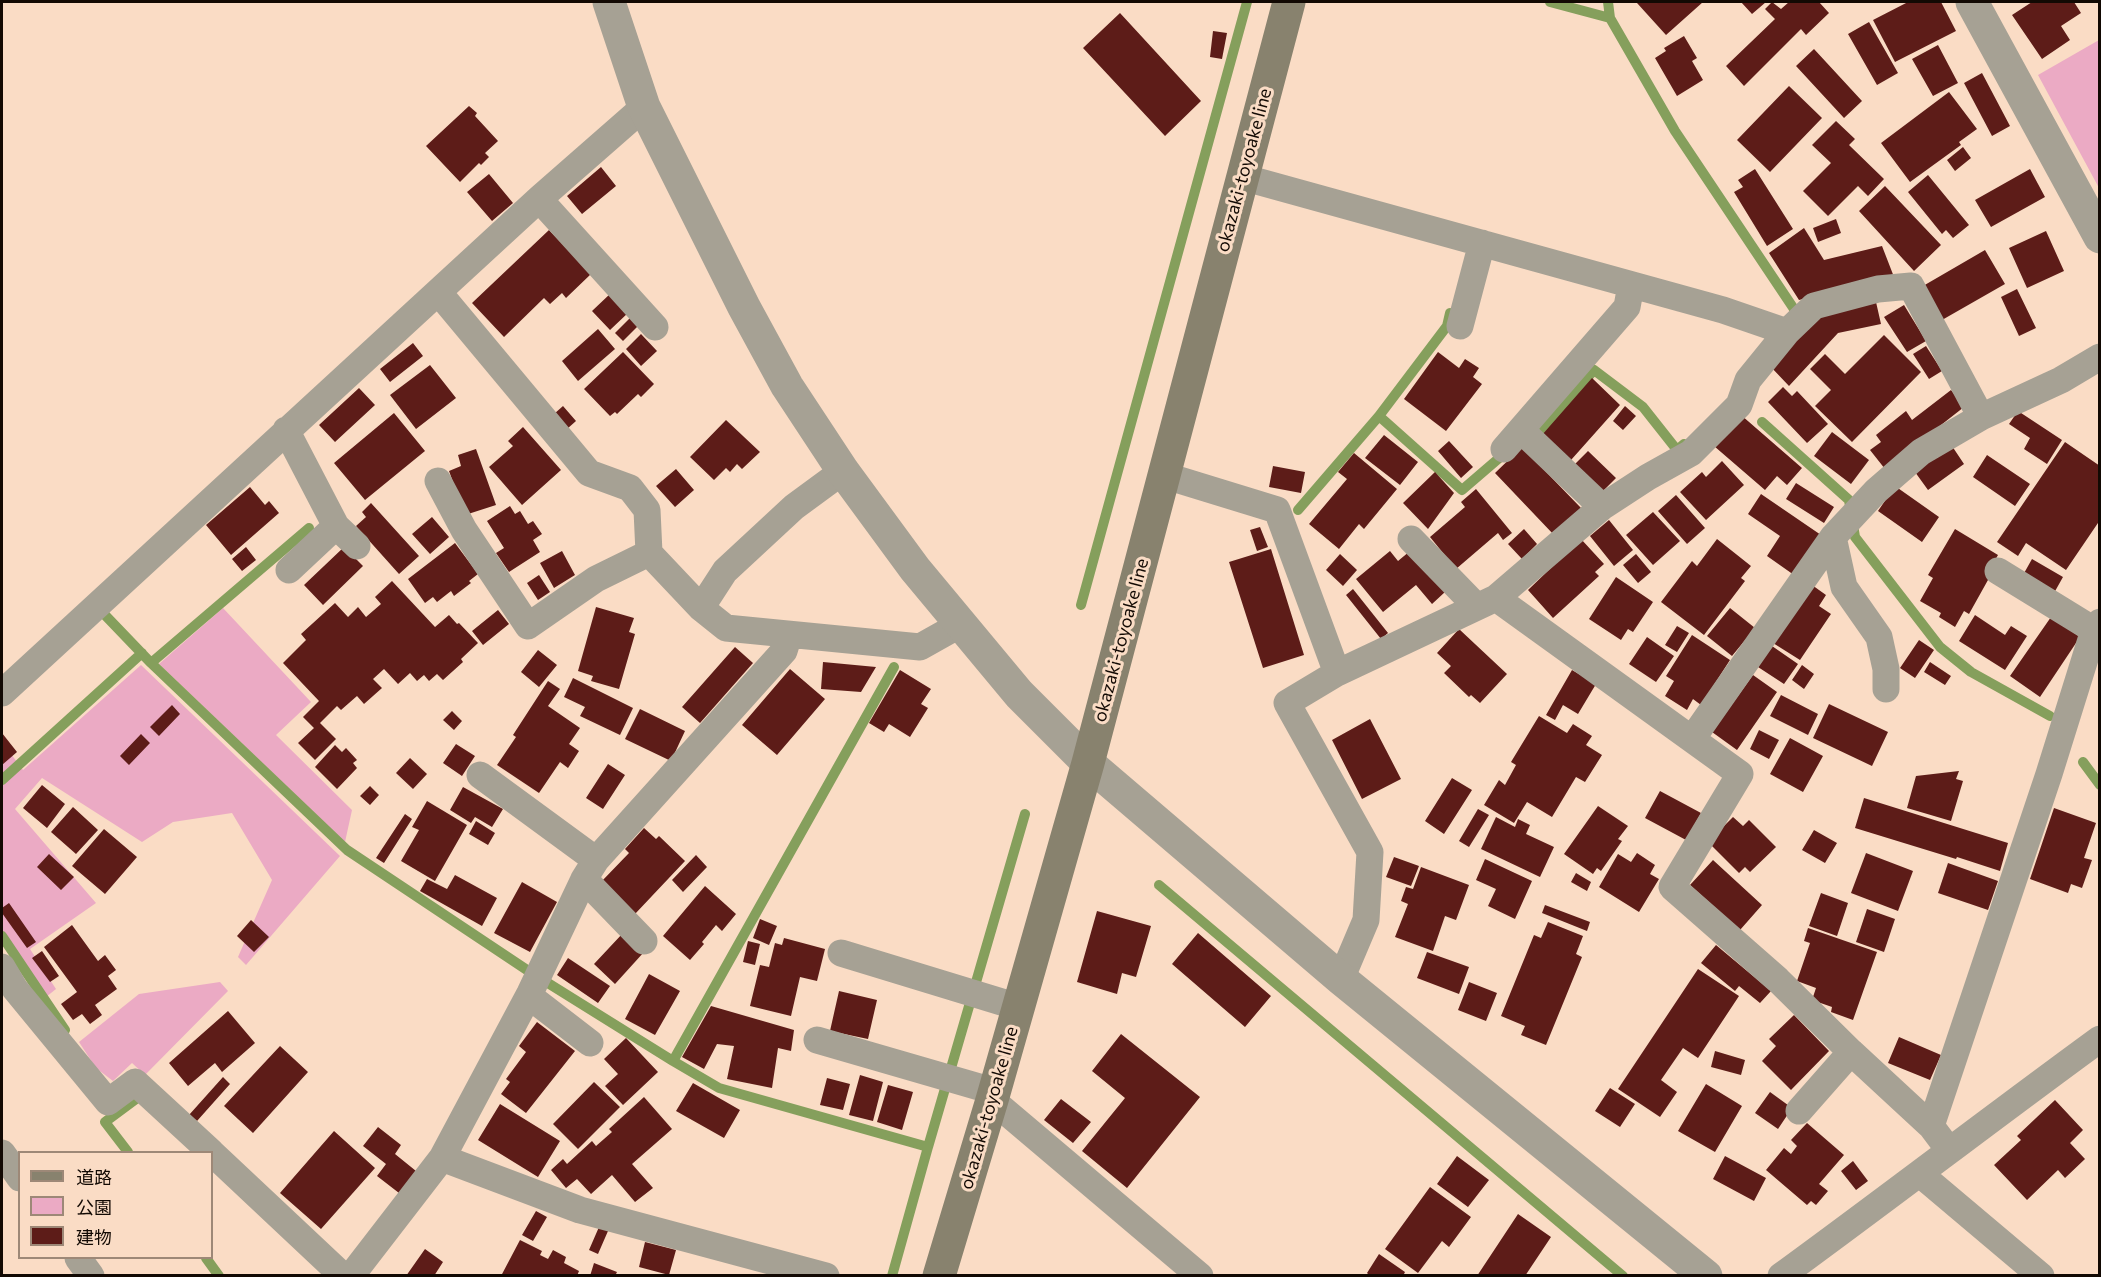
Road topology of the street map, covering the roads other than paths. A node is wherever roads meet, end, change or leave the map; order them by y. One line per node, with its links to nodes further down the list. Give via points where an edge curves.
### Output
1 (609, 2): 4 (street)
2 (1289, 2): 5 (main road, okazaki-toyoake line)
3 (1972, 2): 7 (street)
4 (644, 107): 6 (street); 17 (street, via 744,307 808,421)
5 (1242, 177): 8 (street); 18 (main road, okazaki-toyoake line)
6 (539, 199): 10 (street); 12 (street)
7 (2100, 237)
8 (1482, 243): 9 (street); 11 (street)
9 (1631, 285): 13 (street); 20 (street, via 1627,307 1512,440)
10 (439, 292): 16 (street); 25 (street, via 590,473 630,488 647,510)
11 (1460, 326)
12 (655, 327)
13 (1787, 332): 15 (street, via 1814,306 1878,289 1911,286); 20 (street, via 1748,380 1739,405 1691,453)
14 (2100, 357): 15 (street)
15 (1981, 417): 22 (street, via 1921,452 1870,497)
16 (286, 430): 21 (street); 35 (street)
17 (843, 471): 29 (street, via 794,507 725,571); 30 (street)
18 (1163, 475): 33 (street, via 1277,510); 37 (main road, okazaki-toyoake line)
19 (438, 481): 25 (street, via 464,530 528,626 596,579)
20 (1602, 507): 28 (street)
21 (336, 526): 24 (street); 26 (street)
22 (1834, 536): 34 (street, via 1844,587 1879,637); 36 (street)
23 (1412, 539): 28 (street)
24 (357, 546)
25 (649, 553): 29 (street)
26 (290, 570)
27 (1998, 571): 31 (street)
28 (1487, 602): 33 (street); 36 (street)
29 (701, 608): 32 (street, via 726,628)
30 (961, 624): 32 (street, via 920,647); 37 (street, via 1019,694)
31 (2097, 626): 52 (street)
32 (789, 635): 39 (street, via 784,651)
33 (1337, 673): 43 (street, via 1287,703 1370,852 1366,920)
34 (1886, 690)
35 (2, 693)
36 (1692, 739): 49 (street, via 1740,774 1671,887 1778,980)
37 (1088, 763): 43 (street); 45 (main road, okazaki-toyoake line)
38 (480, 775): 39 (street)
39 (590, 869): 40 (street); 44 (street)
40 (644, 941)
41 (841, 953): 45 (street)
42 (2, 967): 54 (street, via 15,989 108,1102 135,1082)
43 (1341, 979): 67 (street)
44 (530, 995): 48 (street); 57 (street)
45 (1018, 1007): 50 (main road, okazaki-toyoake line)
46 (2100, 1039): 53 (street)
47 (818, 1040): 50 (street)
48 (590, 1043)
49 (1851, 1052): 51 (street); 52 (street)
50 (993, 1096): 65 (main road, okazaki-toyoake line); 66 (street)
51 (1799, 1112)
52 (1930, 1126): 53 (street)
53 (1949, 1150): 58 (street)
54 (209, 1151)
55 (2, 1153): 59 (street)
56 (213, 1155): 62 (street)
57 (442, 1158): 63 (street); 64 (street, via 580,1210)
58 (1920, 1174): 68 (street); 69 (street)
59 (18, 1175)
60 (80, 1259): 61 (street)
61 (92, 1275)
62 (343, 1275)
63 (351, 1275)
64 (826, 1275)
65 (939, 1275)
66 (1200, 1275)
67 (1706, 1275)
68 (1781, 1275)
69 (2041, 1275)

